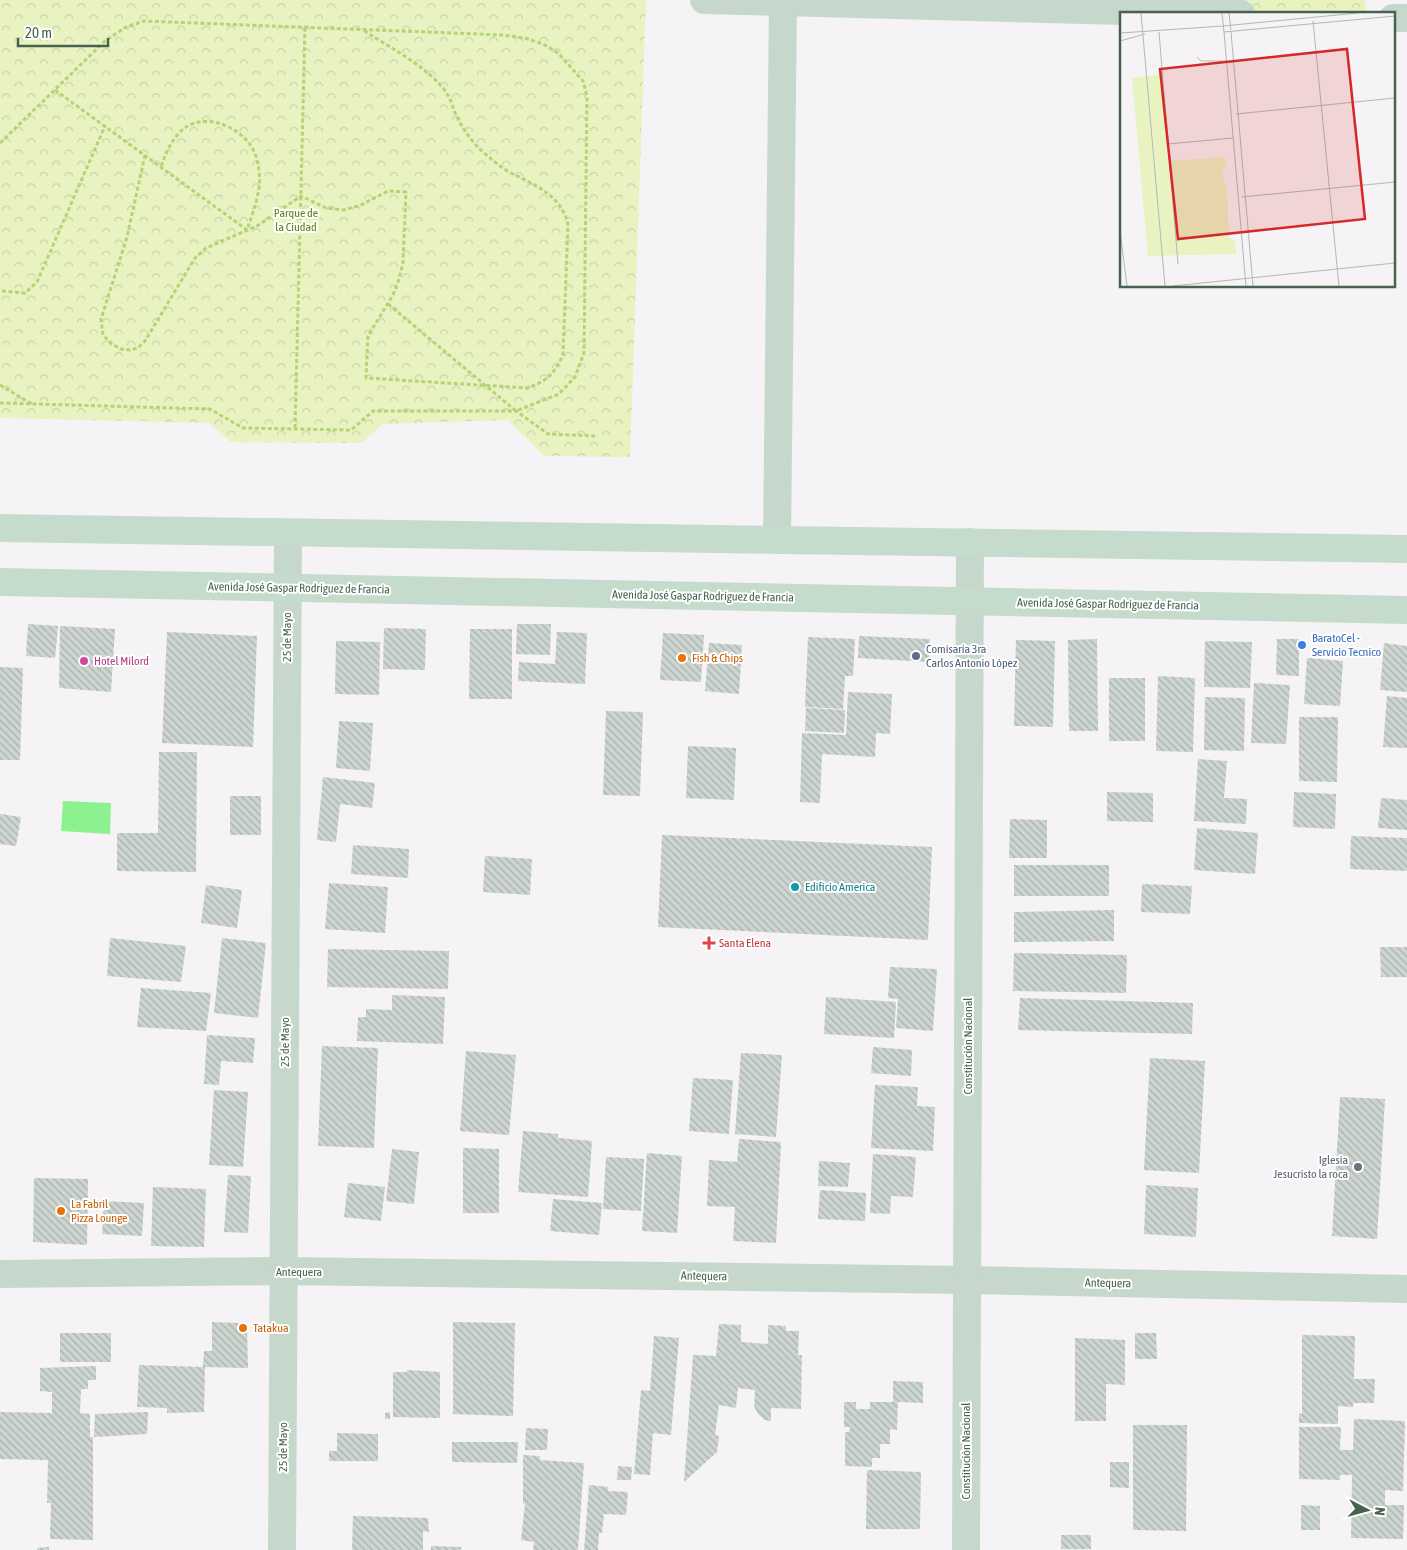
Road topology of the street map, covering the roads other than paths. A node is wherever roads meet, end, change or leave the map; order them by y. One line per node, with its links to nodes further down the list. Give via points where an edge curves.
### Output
1 (704, 0): 2 (street)
2 (783, 2): 3 (street); 8 (street)
3 (1166, 12)
4 (1394, 18): 5 (street)
5 (1407, 18)
6 (0, 528): 7 (main road)
7 (288, 534): 8 (main road); 12 (street, 25 de Mayo)
8 (777, 540): 9 (main road)
9 (970, 542): 10 (main road); 13 (street, Constitución Nacional)
10 (1407, 549)
11 (0, 582): 12 (main road, Avenida José Gaspar Rodríguez de Francia)
12 (288, 588): 13 (main road, Avenida José Gaspar Rodríguez de Francia); 15 (street, 25 de Mayo)
13 (970, 602): 14 (main road, Avenida José Gaspar Rodríguez de Francia); 17 (street, Constitución Nacional)
14 (1407, 610)
15 (284, 1271): 16 (street, Antequera); 17 (street, Antequera); 19 (street, 25 de Mayo)
16 (0, 1274)
17 (967, 1280): 18 (street, Antequera); 20 (street, Constitución Nacional)
18 (1407, 1289)
19 (282, 1550)
20 (966, 1550)

